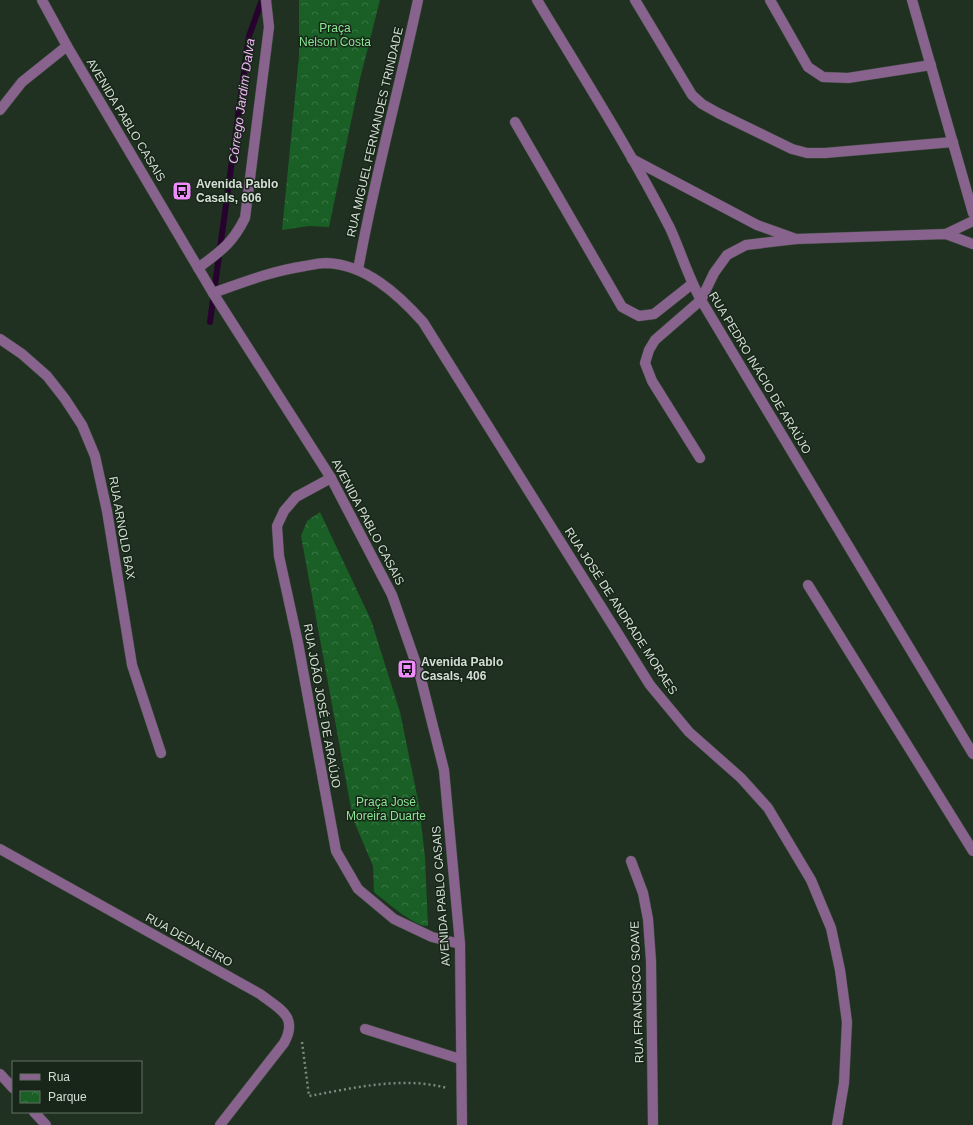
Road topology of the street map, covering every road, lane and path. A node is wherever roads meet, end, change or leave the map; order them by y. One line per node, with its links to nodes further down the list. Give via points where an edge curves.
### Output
1 (42, 0): 8 (street, AVENIDA PABLO CASAIS)
2 (266, 0): 19 (street, via 269,27 245,218 226,248)
3 (418, 0): 20 (street, RUA MIGUEL FERNANDES TRINDADE, via 367,220)
4 (537, 0): 13 (street, RUA PEDRO INÁCIO DE ARAÚJO)
5 (635, 0): 12 (street, via 692,95 718,113 792,149 807,153 825,153)
6 (770, 0): 9 (street, via 808,67 823,78 848,78)
7 (912, 0): 9 (street)
8 (67, 46): 10 (street, via 22,82); 19 (street, AVENIDA PABLO CASAIS)
9 (931, 65): 12 (street)
10 (0, 110)
11 (515, 122): 21 (street, via 622,307 638,316 654,314)
12 (953, 142): 14 (street)
13 (632, 159): 17 (street, via 757,225); 21 (street, RUA PEDRO INÁCIO DE ARAÚJO, via 670,229)
14 (973, 213)
15 (973, 221): 16 (street)
16 (946, 234): 17 (street); 18 (street)
17 (796, 239): 23 (street, via 746,245 727,255 720,263)
18 (973, 244)
19 (198, 268): 22 (street, AVENIDA PABLO CASAIS)
20 (358, 270): 22 (street, RUA JOSÉ DE ANDRADE MORAES, via 326,263 276,270); 45 (street, RUA JOSÉ DE ANDRADE MORAES, via 388,288 408,304 423,322 650,685 689,732 741,778 768,808 811,880 831,928 847,1022 844,1083)
21 (692, 284): 23 (street, RUA PEDRO INÁCIO DE ARAÚJO)
22 (213, 293): 26 (street, AVENIDA PABLO CASAIS)
23 (701, 300): 25 (street, via 655,340 645,364 652,381); 29 (street, RUA PEDRO INÁCIO DE ARAÚJO)
24 (0, 339): 28 (street, RUA ARNOLD BAX, via 47,376 66,399 82,425 95,456 107,511 132,665)
25 (700, 458)
26 (331, 478): 33 (street, AVENIDA PABLO CASAIS, via 392,595 420,675 444,770); 33 (street, RUA JOÃO JOSÉ DE ARAÚJO, via 296,497 284,511 277,526 279,556 298,643 336,851 358,889 394,919 432,937)
27 (808, 586): 31 (street)
28 (161, 753)
29 (973, 754)
30 (0, 849): 42 (street, RUA DEDALEIRO, via 260,994 287,1016 291,1026 290,1033)
31 (973, 851)
32 (632, 861): 44 (street, RUA FRANCISCO SOAVE, via 643,892 648,919)
33 (460, 944): 36 (street, AVENIDA PABLO CASAIS)
34 (366, 1029): 36 (street)
35 (301, 1037): 39 (path, via 309,1096 372,1085 420,1082)
36 (460, 1059): 39 (street, AVENIDA PABLO CASAIS)
37 (0, 1074): 38 (street)
38 (12, 1087)
39 (461, 1092): 43 (street, AVENIDA PABLO CASAIS)
40 (35, 1113): 41 (street)
41 (46, 1125)
42 (220, 1125)
43 (462, 1125)
44 (653, 1125)
45 (837, 1125)

